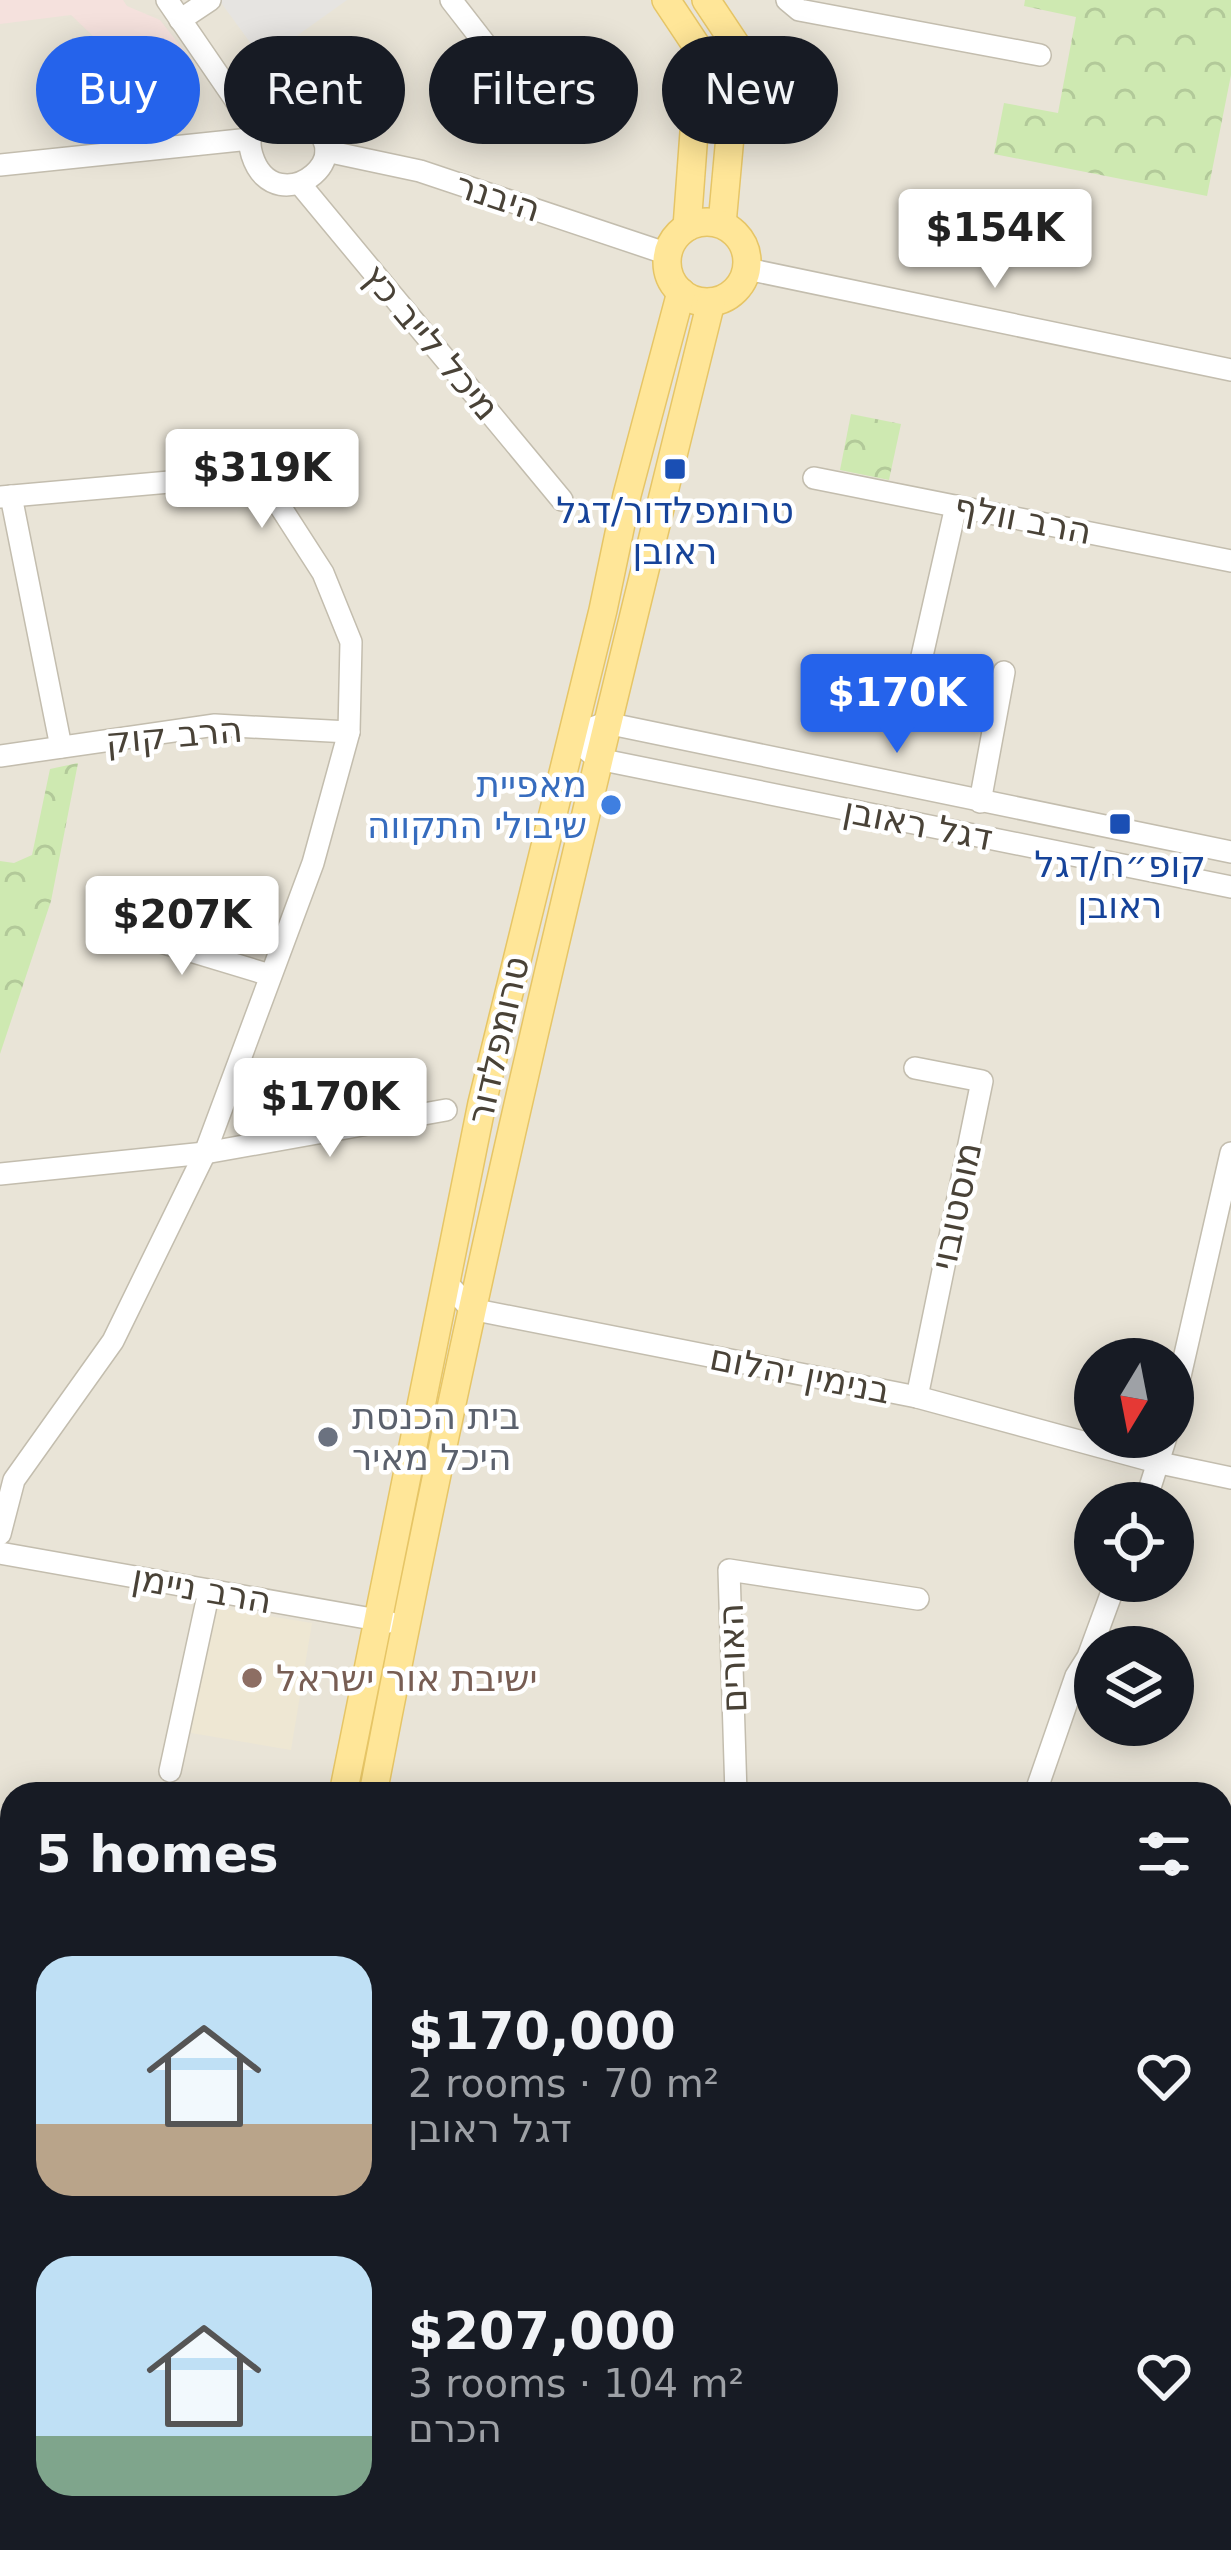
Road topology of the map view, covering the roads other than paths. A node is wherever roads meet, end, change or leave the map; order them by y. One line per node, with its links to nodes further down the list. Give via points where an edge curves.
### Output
1 (167, 0): 7 (street)
2 (210, 0): 7 (street)
3 (452, 0): 8 (street)
4 (666, 0): 18 (main road, via 700,51)
5 (706, 0): 17 (main road, via 738,48)
6 (787, 1): 9 (street, via 799,10)
7 (180, 20): 10 (street)
8 (479, 36)
9 (1040, 55)
10 (224, 89)
11 (224, 137): 15 (street)
12 (253, 144): 16 (street, via 256,166 271,179)
13 (324, 144): 14 (street)
14 (326, 151): 16 (street, via 317,176); 19 (street, היבנר, via 420,171)
15 (0, 165)
16 (300, 184): 26 (street, מיכל לייב כץ)
17 (722, 224): 18 (main road); 20 (main road, via 743,242)
18 (686, 227): 19 (main road)
19 (668, 254): 21 (main road)
20 (747, 269): 22 (main road, via 734,292); 23 (street)
21 (681, 292): 22 (main road); 33 (main road, טרומפלדור)
22 (711, 302): 31 (main road, טרומפלדור)
23 (1231, 370)
24 (814, 478): 27 (street, הרב וולף)
25 (6, 496): 32 (street, via 192,480 276,500 323,573 351,643); 34 (street)
26 (562, 500)
27 (956, 506): 28 (street, הרב וולף); 29 (street)
28 (1231, 561)
29 (922, 656)
30 (1004, 672): 37 (street)
31 (606, 723): 33 (street); 36 (main road, טרומפלדור); 37 (street, דגל ראובן)
32 (349, 732): 34 (street, הרב קוק, via 215,725); 41 (street, via 313,863)
33 (570, 736): 36 (street, דגל ראובן); 47 (main road, טרומפלדור)
34 (61, 747): 35 (street, הרב קוק)
35 (0, 756)
36 (598, 759): 39 (street, דגל ראובן); 48 (main road, טרומפלדור)
37 (980, 802): 38 (street, דגל ראובן)
38 (1231, 852)
39 (1231, 887)
40 (111, 927): 41 (street)
41 (270, 975): 44 (street)
42 (915, 1068): 50 (street, מוסטובוי, via 982,1081)
43 (446, 1110): 44 (street)
44 (205, 1153): 46 (street); 55 (street, via 113,1341 14,1480)
45 (1231, 1153): 49 (street)
46 (0, 1174)
47 (447, 1283): 48 (street); 60 (main road, טרומפלדור)
48 (471, 1309): 50 (street, בנימין יהלום); 60 (main road, טרומפלדור)
49 (1189, 1338)
50 (916, 1397): 52 (street, בנימין יהלום)
51 (1161, 1458): 52 (street)
52 (1160, 1463): 53 (street, בנימין יהלום); 54 (street)
53 (1231, 1478)
54 (1153, 1482)
55 (0, 1534)
56 (0, 1552): 57 (street, הרב ניימן)
57 (209, 1591): 60 (street, הרב ניימן); 61 (street)
58 (918, 1599): 64 (street, האורים, via 729,1570)
59 (1108, 1602): 65 (street)
60 (391, 1622): 62 (main road, טרומפלדור); 63 (main road, טרומפלדור)
61 (170, 1771)
62 (346, 1782)
63 (374, 1782)
64 (736, 1782)
65 (1039, 1782)

